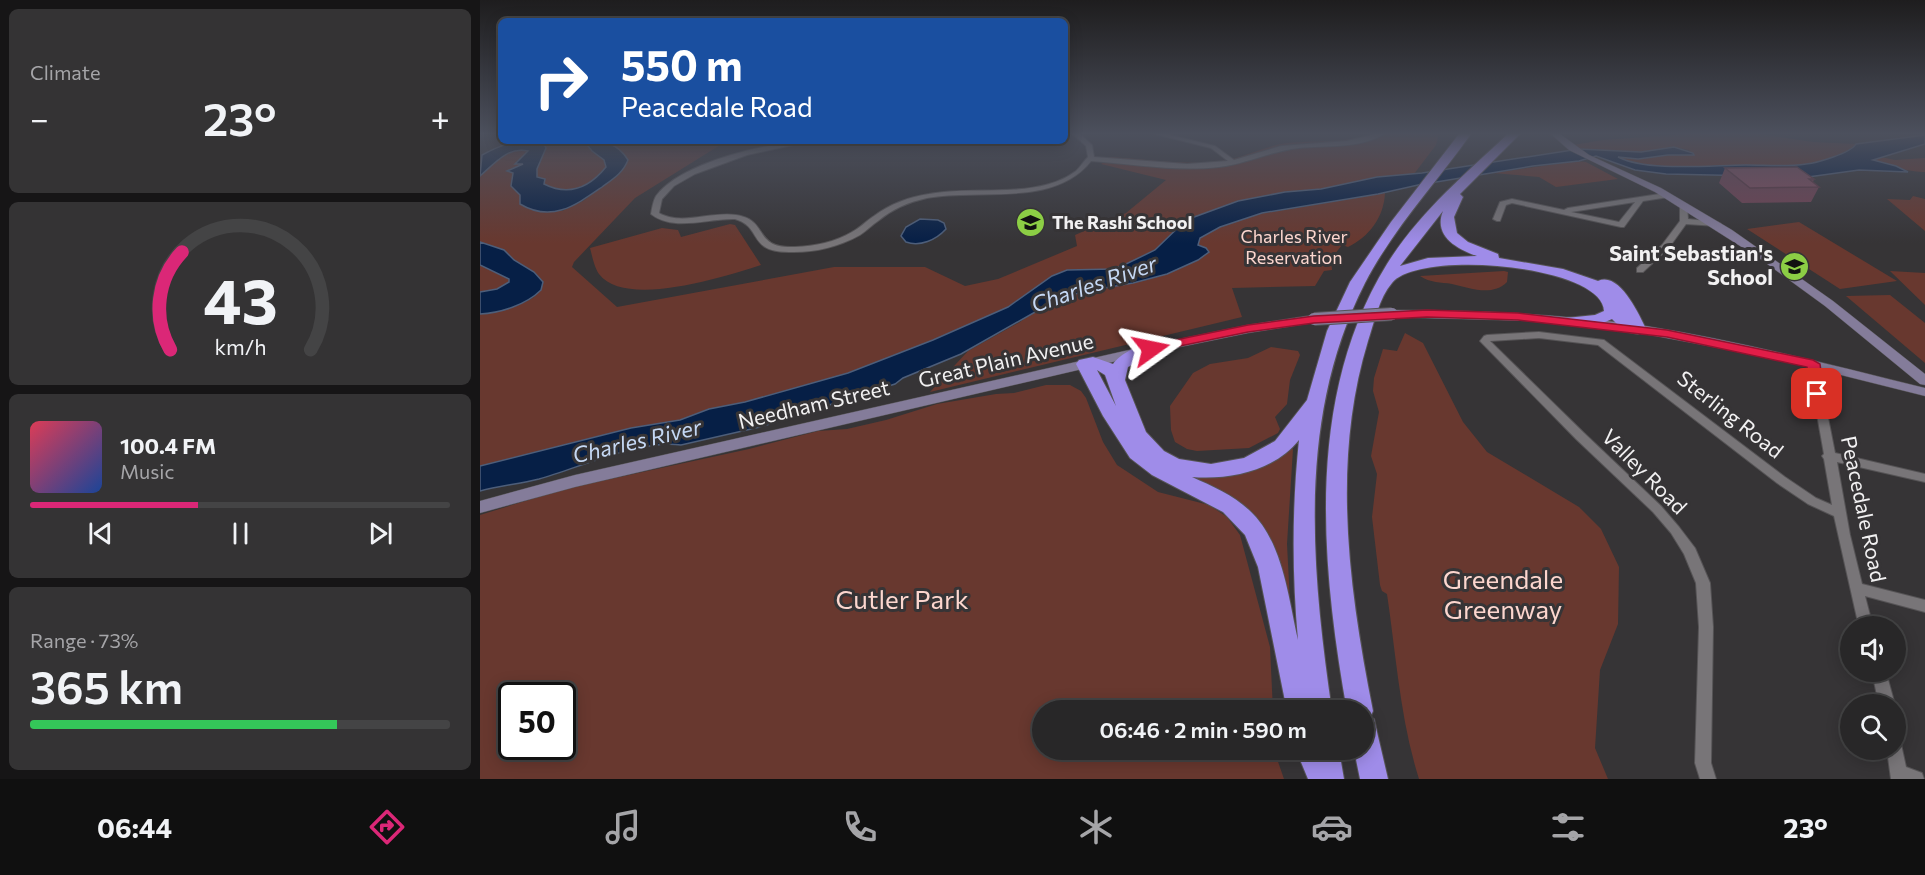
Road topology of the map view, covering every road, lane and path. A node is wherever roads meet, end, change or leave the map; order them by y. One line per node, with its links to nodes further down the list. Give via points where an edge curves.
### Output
1 (698, 170): 2 (street, via 667,190 656,204 655,214 673,220 722,216 742,219 753,225 765,247 778,250 804,249 849,237 885,212 912,200 1053,185)
2 (1080, 170)
3 (1438, 170): 28 (highway, via 1351,295 1332,342)
4 (1477, 170): 6 (highway)
5 (1617, 170): 7 (main road)
6 (1460, 187): 15 (highway, via 1417,233); 18 (highway, via 1446,222 1457,240 1492,257 1564,268 1597,280 1623,298 1632,312)
7 (1666, 195): 8 (street); 9 (main road)
8 (1640, 200): 10 (street); 10 (street, via 1621,225)
9 (1683, 205): 12 (street); 13 (main road)
10 (1565, 212): 11 (street, via 1512,201 1503,204)
11 (1497, 219)
12 (1684, 221): 13 (street); 14 (street, via 1665,247)
13 (1717, 224): 23 (main road, via 1841,311)
14 (1640, 270)
15 (1386, 279): 16 (highway, via 1417,264 1442,260 1546,269 1589,282 1604,292); 39 (highway, via 1366,321 1351,371 1338,469 1342,594)
16 (1612, 305): 17 (highway, via 1612,313 1602,319); 18 (highway, via 1619,319)
17 (1572, 321): 18 (main road, Great Plain Avenue); 20 (main road, Great Plain Avenue, bridge, via 1392,314 1240,330)
18 (1634, 328): 22 (main road, Great Plain Avenue)
19 (1598, 342): 33 (street, Sterling Road, via 1781,480); 48 (street, Valley Road, via 1539,335 1485,340 1657,509 1690,552 1703,583 1703,763)
20 (1151, 349): 21 (main road, Great Plain Avenue); 24 (highway, via 1122,363)
21 (1089, 363): 24 (highway, via 1109,369); 29 (main road, Great Plain Avenue); 37 (highway, via 1138,454 1229,505 1258,536 1269,566)
22 (1813, 364): 26 (main road, Great Plain Avenue); 30 (street, Peacedale Road)
23 (1913, 371): 25 (main road); 26 (main road)
24 (1116, 380): 28 (highway, via 1137,435 1147,448 1174,464 1204,470 1242,467 1276,451 1290,438)
25 (1925, 381)
26 (1886, 382): 27 (main road, Great Plain Avenue)
27 (1925, 392)
28 (1317, 396): 38 (highway, via 1308,454 1304,535)
29 (912, 404): 32 (main road, Needham Street, via 575,481)
30 (1828, 456): 31 (street); 33 (street, Peacedale Road)
31 (1925, 478)
32 (480, 507)
33 (1841, 514): 34 (street, Peacedale Road)
34 (1857, 588): 35 (street); 36 (street, Peacedale Road)
35 (1925, 606)
36 (1863, 616)
37 (1298, 700)
38 (1318, 700)
39 (1358, 700)
40 (1314, 760): 45 (highway)
41 (1327, 760): 46 (highway)
42 (1370, 760): 47 (highway)
43 (1896, 760): 44 (street)
44 (1899, 776): 49 (street)
45 (1322, 779)
46 (1330, 779)
47 (1374, 779)
48 (1708, 779)
49 (1916, 779)

